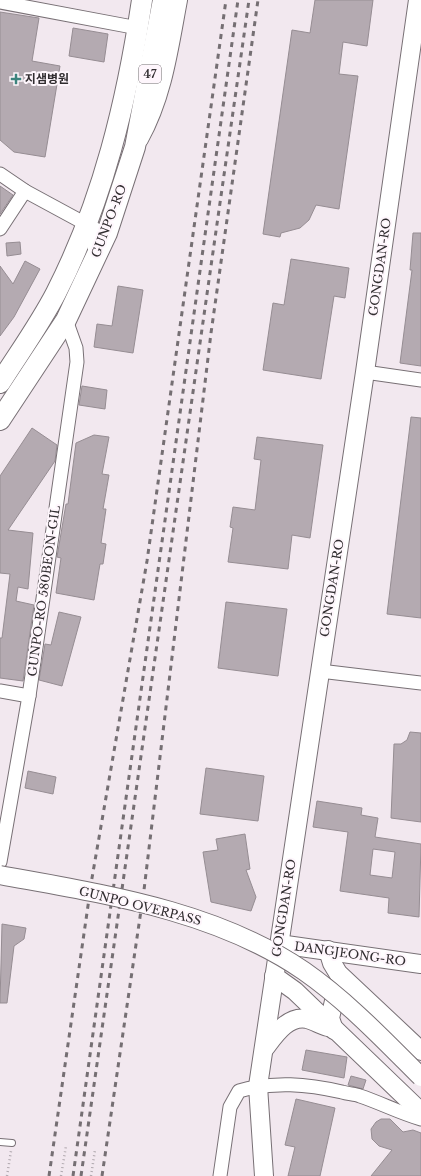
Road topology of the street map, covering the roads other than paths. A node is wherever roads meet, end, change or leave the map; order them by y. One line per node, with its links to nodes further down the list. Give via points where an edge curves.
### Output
1 (142, 0): 6 (main road, GUNPO-RO / 47)
2 (163, 0): 7 (main road, GUNPO-RO / 47)
3 (178, 0): 7 (street, via 164,80 150,119)
4 (418, 0): 14 (street, GONGDAN-RO)
5 (0, 1): 6 (street)
6 (138, 28): 10 (main road, GUNPO-RO / 47, via 117,131)
7 (135, 147): 12 (main road, GUNPO-RO / 47, via 107,233)
8 (0, 174): 9 (street)
9 (25, 191): 10 (street); 11 (street)
10 (87, 225): 12 (street, via 98,232 93,250); 16 (main road, GUNPO-RO / 47, via 56,293)
11 (0, 229)
12 (95, 259): 13 (main road, GUNPO-RO / 47)
13 (66, 320): 17 (main road, GUNPO-RO / 47); 21 (street, GUNPO-RO 580BEON-GIL, via 76,348 77,362)
14 (365, 372): 15 (street); 18 (street, GONGDAN-RO)
15 (421, 380)
16 (0, 383)
17 (0, 420)
18 (320, 671): 19 (street); 25 (street, GONGDAN-RO)
19 (421, 683)
20 (0, 691): 21 (street)
21 (29, 696): 22 (street, GUNPO-RO 580BEON-GIL)
22 (6, 789): 23 (street, GUNPO-RO 580BEON-GIL)
23 (0, 862)
24 (0, 875): 33 (street, GUNPO OVERPASS, bridge, via 175,912 239,936 304,971 343,1003)
25 (279, 944): 26 (street, DANGJEONG-RO); 28 (street, GONGDAN-RO)
26 (328, 950): 27 (street, DANGJEONG-RO); 29 (street, via 338,973)
27 (421, 964)
28 (274, 976): 30 (street, via 295,991); 31 (street, GONGDAN-RO)
29 (368, 1002): 30 (street, via 355,994 346,994 334,1001 330,1018); 32 (street)
30 (334, 1030): 31 (street, via 306,1019 289,1022 278,1029); 35 (street)
31 (263, 1050): 34 (street, GONGDAN-RO)
32 (421, 1052)
33 (421, 1077)
34 (258, 1086): 36 (street, via 290,1083 315,1086 360,1096); 39 (street, via 239,1091 230,1107); 40 (street, GONGDAN-RO)
35 (421, 1112)
36 (421, 1119)
37 (0, 1142): 38 (lane)
38 (12, 1143)
39 (220, 1176)
40 (264, 1176)

